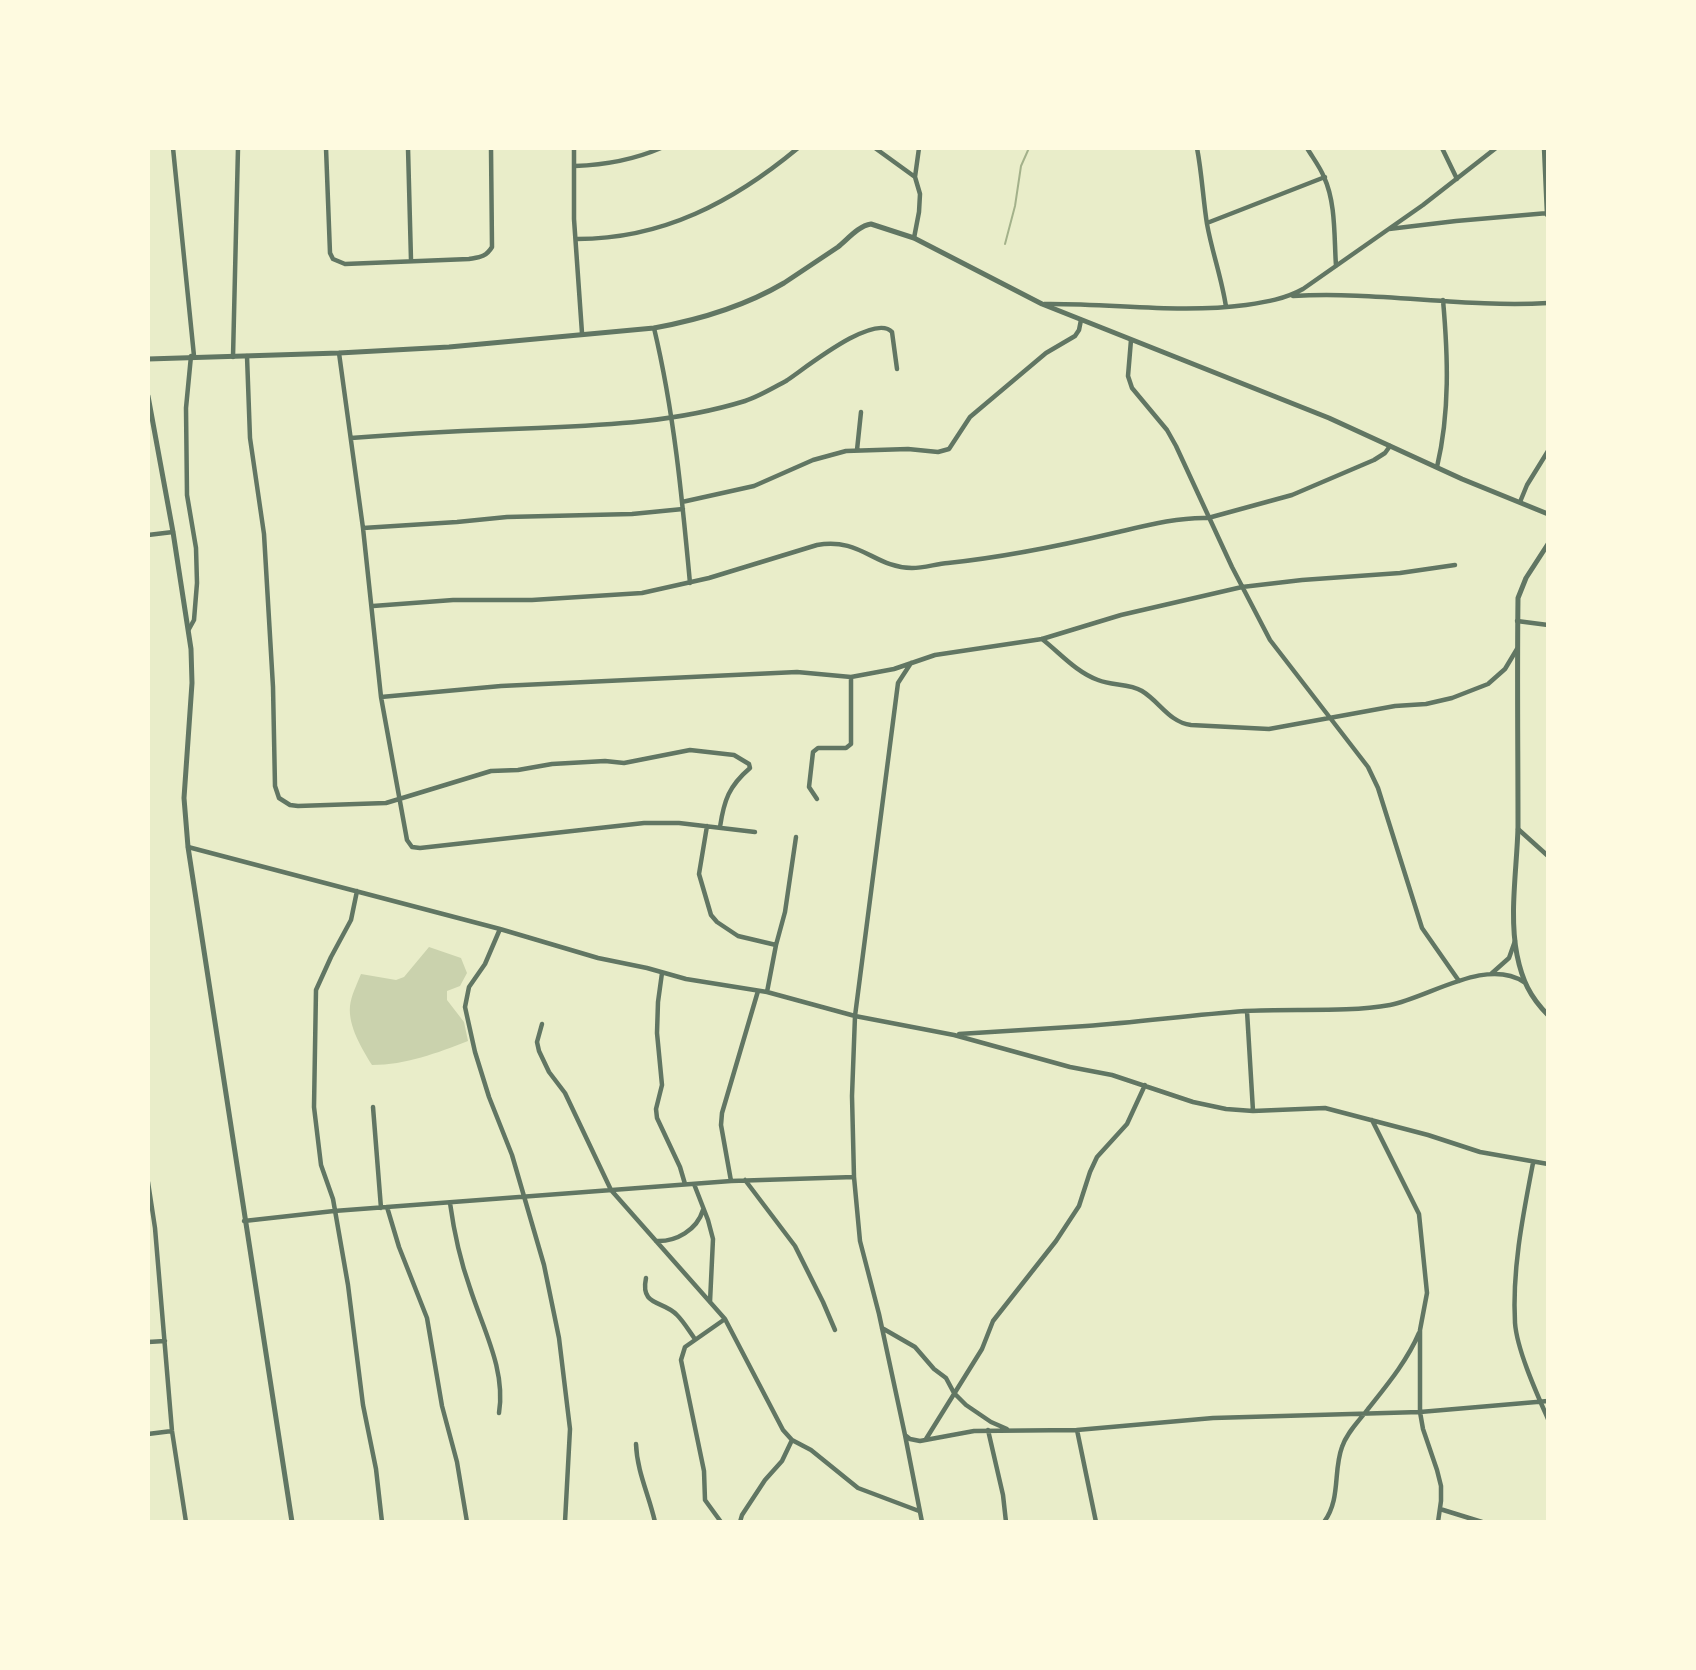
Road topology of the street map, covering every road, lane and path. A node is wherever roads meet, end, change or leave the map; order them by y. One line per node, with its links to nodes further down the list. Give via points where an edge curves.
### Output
1 (173, 148): 37 (street)
2 (238, 148): 38 (street)
3 (326, 148): 25 (street, via 333,259 345,264)
4 (408, 148): 25 (street)
5 (490, 148): 25 (street, via 492,248 488,254 469,259)
6 (574, 148): 16 (street)
7 (661, 148): 16 (street, via 640,157)
8 (798, 148): 24 (street, via 757,180 694,216 642,233)
9 (875, 148): 17 (street)
10 (919, 148): 17 (street)
11 (1197, 148): 21 (street)
12 (1307, 148): 18 (street)
13 (1442, 148): 19 (street)
14 (1496, 148): 19 (street)
15 (1544, 148): 20 (street)
16 (575, 166): 24 (street)
17 (915, 177): 23 (street, via 920,194)
18 (1325, 177): 21 (street); 26 (street, via 1332,208)
19 (1457, 179): 22 (street)
20 (1547, 214): 22 (street, via 1456,220)
21 (1207, 223): 31 (street)
22 (1386, 230): 26 (street)
23 (914, 238): 30 (street); 33 (street, via 866,225 808,267 756,297 700,318)
24 (577, 239): 34 (street)
25 (411, 260)
26 (1336, 266): 27 (street)
27 (1290, 296): 28 (street); 31 (street)
28 (1443, 300): 29 (street, via 1494,305); 49 (street, via 1446,418)
29 (1548, 303)
30 (1042, 304): 31 (street, via 1188,310); 32 (street)
31 (1226, 307)
32 (1081, 320): 35 (street); 47 (street, via 1075,336 1046,353 970,417 949,449)
33 (654, 328): 34 (street); 44 (street)
34 (582, 333): 36 (street, via 449,347)
35 (1131, 340): 46 (street); 54 (street, via 1128,376 1132,388 1167,430)
36 (339, 353): 39 (street); 45 (street)
37 (192, 356): 38 (street); 40 (street); 65 (street, via 186,408 187,495 197,583 194,620)
38 (233, 357): 39 (street)
39 (247, 357): 72 (street, via 250,438 264,534 276,792 283,802 298,806 386,803)
40 (148, 359)
41 (897, 369): 44 (street, via 892,332 884,327 837,345 749,400)
42 (148, 396): 56 (street)
43 (861, 412): 47 (street)
44 (672, 418): 45 (street); 50 (street)
45 (351, 438): 55 (street)
46 (1390, 446): 49 (street); 54 (street, via 1374,460 1292,495)
47 (857, 450): 50 (street, via 813,460 754,486)
48 (1548, 451): 51 (street)
49 (1437, 467): 51 (street)
50 (682, 501): 52 (street)
51 (1520, 502): 53 (street)
52 (683, 509): 55 (street); 60 (street)
53 (1548, 514)
54 (1208, 518): 60 (street, via 1156,524 1030,552 911,568 888,564 851,546 822,544); 61 (street)
55 (363, 528): 62 (street)
56 (173, 532): 57 (street); 65 (street)
57 (148, 534)
58 (1548, 544): 63 (street, via 1521,587)
59 (1455, 565): 61 (street)
60 (690, 583): 62 (street, via 614,596)
61 (1242, 587): 66 (street, via 1120,615); 71 (street, via 1279,654)
62 (373, 606): 70 (street)
63 (1517, 621): 64 (street); 67 (street)
64 (1548, 625)
65 (189, 629): 79 (street, via 192,683 184,798)
66 (1042, 639): 68 (street, via 945,653); 71 (street, via 1085,675 1134,687 1171,718 1186,724 1269,729)
67 (1518, 648): 71 (street, via 1497,677 1466,694); 76 (street)
68 (910, 663): 69 (street); 93 (street, via 898,683)
69 (851, 677): 70 (street, via 797,672); 73 (street, via 851,744 813,752 808,788)
70 (381, 697): 72 (street)
71 (1329, 718): 87 (street, via 1373,777 1422,928)
72 (400, 799): 74 (street, via 407,840 412,847 420,848 644,824); 75 (street, via 491,771 605,761 619,764 698,750 734,755 750,764 726,798)
73 (816, 799)
74 (706, 826): 75 (street); 84 (street, via 699,874 711,915 738,936)
75 (720, 827): 77 (street)
76 (1518, 829): 80 (street); 83 (street)
77 (755, 832)
78 (796, 837): 84 (street)
79 (188, 848): 81 (street); 114 (street)
80 (1548, 856)
81 (357, 891): 82 (street); 113 (street, via 351,920 330,957 315,998 315,1119 321,1165)
82 (500, 929): 85 (street); 109 (street, via 485,964 469,987 465,1007 475,1053)
83 (1515, 939): 86 (street, via 1509,958); 88 (street)
84 (776, 945): 90 (street)
85 (662, 973): 89 (street); 106 (street, via 657,1033 662,1084 657,1119)
86 (1491, 974): 87 (street); 88 (street, via 1505,973)
87 (1459, 981): 91 (street, via 1390,1005)
88 (1524, 982): 92 (street)
89 (759, 991): 90 (street); 104 (street, via 722,1113)
90 (767, 992): 93 (street)
91 (1247, 1011): 95 (street); 98 (street)
92 (1548, 1015)
93 (855, 1016): 95 (street); 102 (street)
94 (542, 1024): 108 (street, via 539,1051 565,1093)
95 (954, 1035): 96 (street)
96 (1145, 1085): 98 (street, via 1193,1102); 125 (street, via 1127,1124 1097,1157 1079,1206 993,1320 982,1349)
97 (373, 1107): 111 (street)
98 (1253, 1111): 99 (street, via 1317,1107)
99 (1372, 1120): 100 (street, via 1480,1152); 121 (street, via 1419,1214 1427,1293)
100 (1533, 1163): 101 (street); 127 (street, via 1519,1234 1515,1325)
101 (1548, 1164)
102 (854, 1177): 103 (street); 119 (street, via 862,1253)
103 (745, 1180): 104 (street); 120 (street, via 795,1246)
104 (731, 1181): 107 (street)
105 (148, 1182): 123 (street)
106 (686, 1184): 107 (street); 108 (street)
107 (694, 1184): 112 (street)
108 (611, 1190): 109 (street); 115 (street)
109 (523, 1197): 110 (street); 147 (street, via 544,1266 566,1386 570,1429)
110 (450, 1203): 111 (street); 129 (street, via 469,1288 501,1385)
111 (384, 1207): 113 (street); 146 (street, via 427,1318)
112 (704, 1207): 115 (street, via 702,1215 680,1238); 117 (street, via 713,1239)
113 (334, 1211): 114 (street); 145 (street)
114 (244, 1221): 144 (street)
115 (656, 1241): 117 (street)
116 (646, 1278): 122 (street, via 648,1298 677,1314)
117 (710, 1302): 118 (street)
118 (725, 1319): 122 (street); 139 (street, via 783,1430)
119 (882, 1328): 125 (street, via 915,1347 946,1378); 137 (street)
120 (835, 1330)
121 (1420, 1330): 128 (street); 130 (street, via 1411,1351)
122 (695, 1339): 149 (street, via 685,1347 681,1360 704,1471 705,1500)
123 (165, 1341): 124 (street); 135 (street)
124 (148, 1342)
125 (954, 1393): 133 (street, via 991,1422); 138 (street)
126 (1548, 1401): 127 (street)
127 (1540, 1402): 128 (street); 131 (street)
128 (1420, 1412): 130 (street); 141 (street, via 1441,1486)
129 (499, 1413)
130 (1365, 1414): 134 (street, via 1213,1418); 154 (street, via 1341,1448 1335,1500)
131 (1548, 1419)
132 (988, 1430): 133 (street); 138 (street); 152 (street)
133 (1009, 1430): 134 (street)
134 (1077, 1430): 153 (street)
135 (172, 1431): 136 (street); 143 (street)
136 (148, 1434)
137 (906, 1435): 138 (street, via 914,1440); 142 (street)
138 (926, 1439)
139 (792, 1440): 142 (street, via 858,1488); 150 (street)
140 (636, 1444): 148 (street, via 639,1472)
141 (1440, 1509): 155 (street); 156 (street)
142 (918, 1511): 151 (street)
143 (186, 1521)
144 (292, 1521)
145 (382, 1521)
146 (467, 1521)
147 (565, 1521)
148 (655, 1521)
149 (722, 1521)
150 (740, 1521)
151 (922, 1521)
152 (1006, 1521)
153 (1096, 1521)
154 (1324, 1521)
155 (1438, 1521)
156 (1482, 1521)

